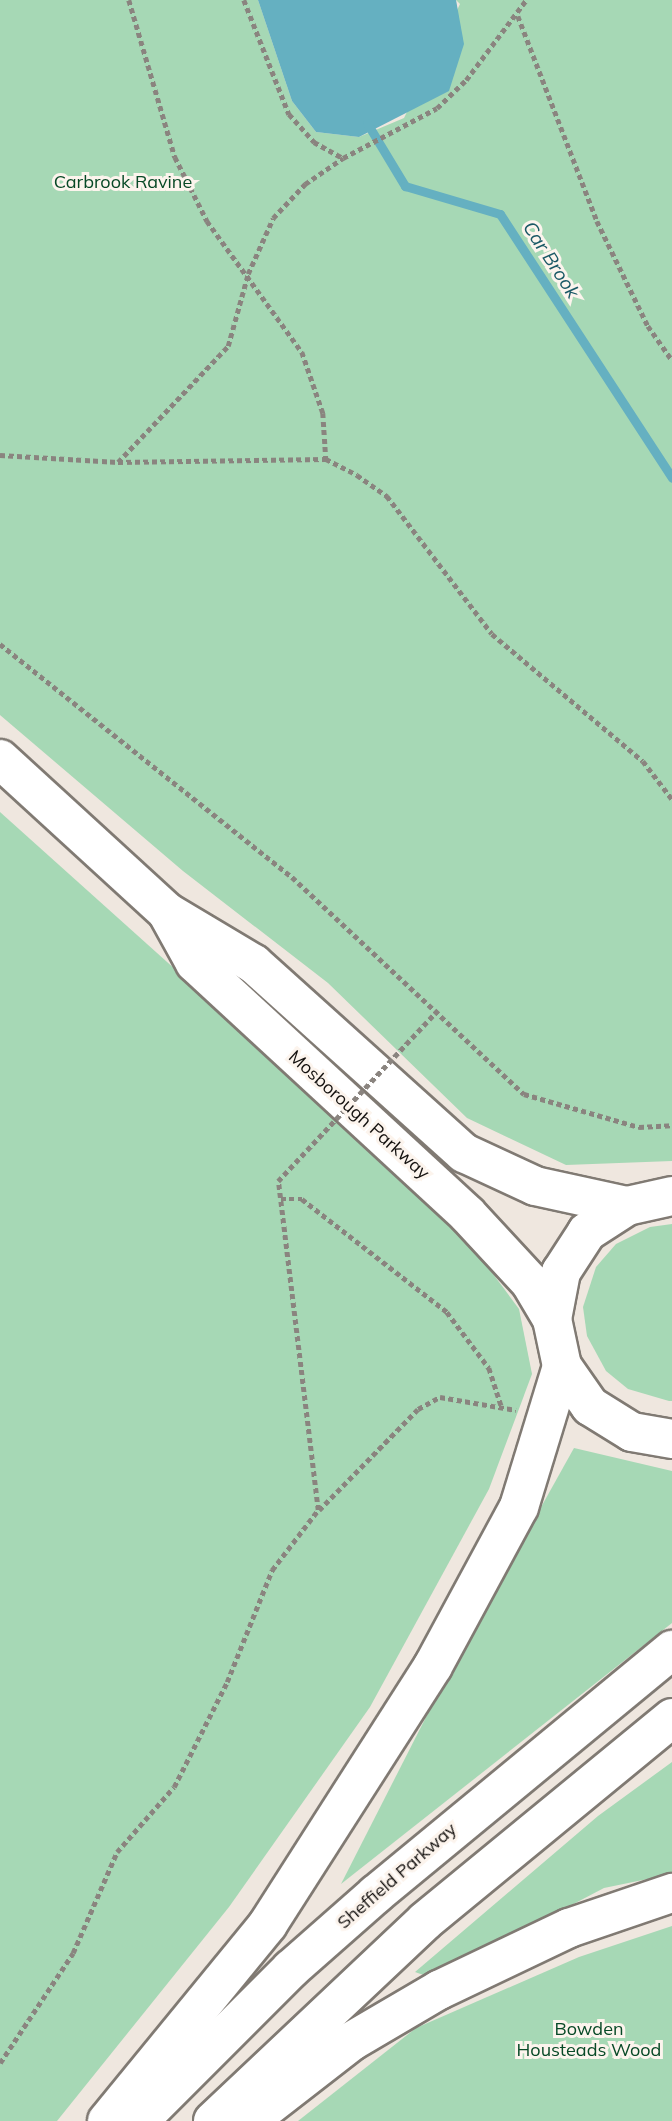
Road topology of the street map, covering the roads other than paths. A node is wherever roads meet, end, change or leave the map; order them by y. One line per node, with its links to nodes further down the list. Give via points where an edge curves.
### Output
1 (0, 759): 2 (highway, Mosborough Parkway)
2 (167, 912): 4 (highway, Mosborough Parkway, via 254,964 464,1153 535,1186); 5 (highway, Mosborough Parkway, via 195,963 467,1214 530,1282)
3 (672, 1196): 4 (highway)
4 (627, 1206): 5 (highway, via 587,1232 572,1251 554,1295)
5 (552, 1319): 6 (highway)
6 (562, 1366): 7 (highway, via 582,1397 610,1422 632,1432); 11 (highway, via 514,1519 405,1712 268,1924)
7 (672, 1438)
8 (672, 1650): 12 (highway, Sheffield Parkway, via 291,1969)
9 (672, 1718): 13 (highway, via 425,1921)
10 (672, 1893): 14 (highway, via 569,1928 439,1990 352,2041)
11 (107, 2121)
12 (139, 2121)
13 (212, 2121)
14 (249, 2121)

